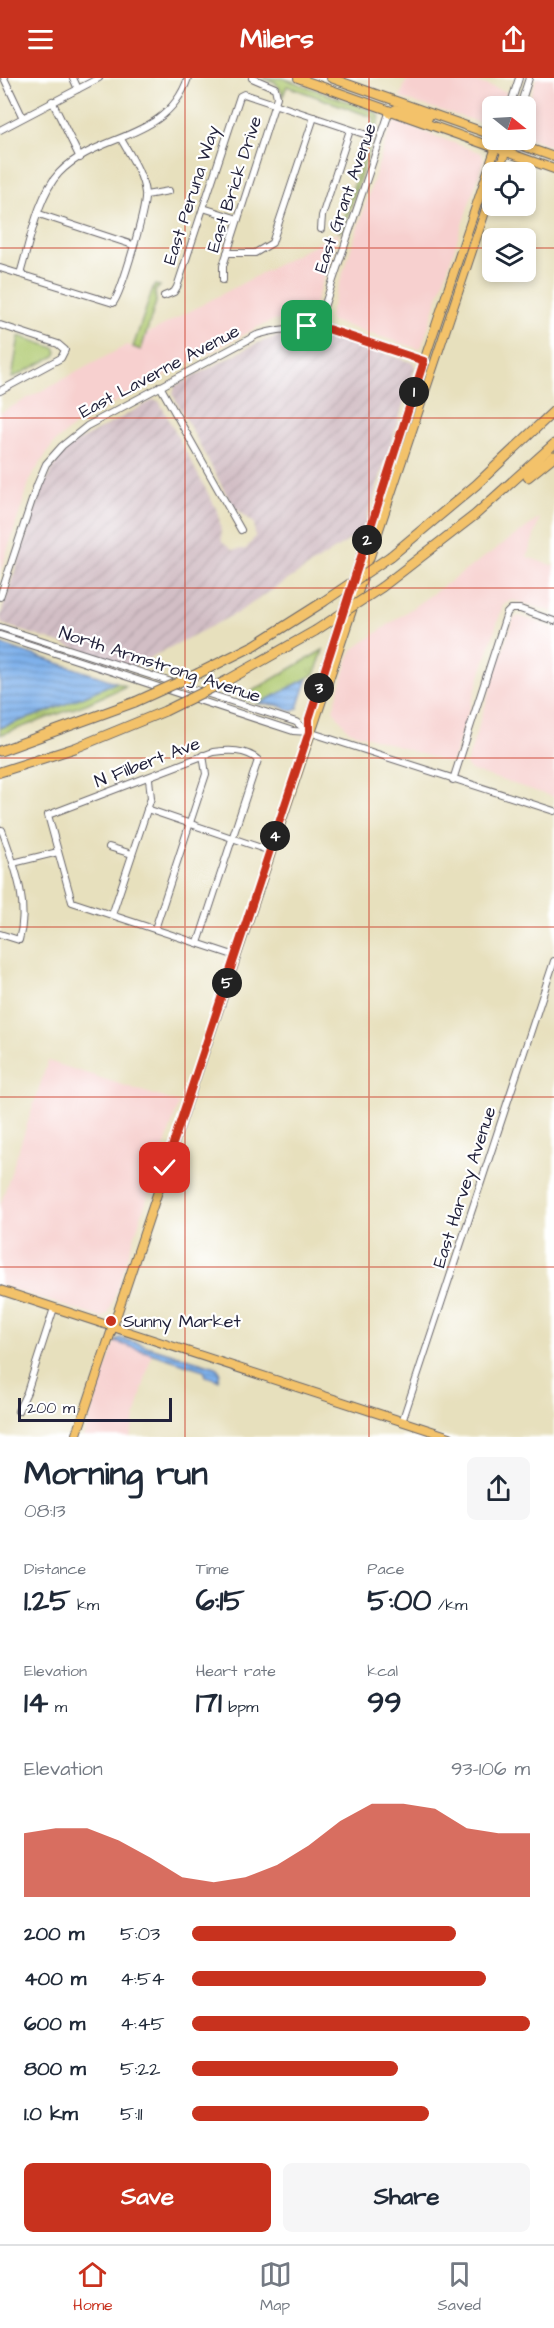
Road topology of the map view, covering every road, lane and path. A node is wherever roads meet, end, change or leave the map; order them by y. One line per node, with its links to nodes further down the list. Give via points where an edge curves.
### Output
1 (4, 78): 16 (street)
2 (73, 78): 10 (street)
3 (99, 78): 10 (street)
4 (188, 78): 23 (street, via 180,98 166,114)
5 (252, 78): 14 (street, East Brick Drive, via 275,88)
6 (298, 78): 15 (main road)
7 (331, 78): 18 (main road)
8 (519, 78): 11 (street)
9 (529, 78): 12 (street)
10 (78, 89): 13 (street)
11 (513, 96)
12 (523, 96)
13 (51, 101): 16 (street); 30 (street)
14 (276, 104): 17 (street); 35 (street, East Peruna Way, via 240,96); 38 (street, East Brick Drive)
15 (390, 113): 18 (main road, via 396,109); 24 (main road); 47 (street, East Grant Avenue)
16 (22, 116): 20 (street)
17 (314, 117): 19 (street); 41 (street, via 272,243 255,253)
18 (446, 120): 21 (main road)
19 (350, 129): 22 (street); 39 (street)
20 (0, 130)
21 (482, 132)
22 (370, 136)
23 (121, 139): 30 (street); 34 (street)
24 (482, 145)
25 (495, 150): 28 (main road); 48 (main road)
26 (506, 150): 28 (street)
27 (535, 150): 29 (main road)
28 (505, 153): 31 (main road); 32 (main road)
29 (554, 157)
30 (80, 158): 36 (street, via 54,179)
31 (502, 162)
32 (554, 169)
33 (170, 191): 34 (street)
34 (146, 195): 40 (street)
35 (203, 208): 38 (street); 45 (street, East Peruna Way, via 177,287)
36 (39, 214): 40 (street); 43 (street)
37 (482, 216): 48 (main road)
38 (238, 219): 41 (street, East Brick Drive)
39 (321, 229)
40 (133, 245): 43 (street, via 113,303)
41 (227, 253): 44 (street, East Brick Drive)
42 (0, 268): 43 (street)
43 (20, 274)
44 (223, 280)
45 (164, 296)
46 (0, 325): 50 (street, via 58,344 65,350 61,358)
47 (317, 328): 48 (street, East Laverne Avenue); 49 (street, East Laverne Avenue, via 280,328 256,335)
48 (428, 362): 62 (main road, via 316,721)
49 (160, 386): 57 (street); 58 (street, East Laverne Avenue, via 82,429 46,464)
50 (0, 391)
51 (554, 404): 55 (highway)
52 (554, 411): 55 (highway)
53 (554, 444): 56 (highway)
54 (554, 456): 56 (highway)
55 (506, 457): 63 (highway, bridge, via 391,556 255,645 135,702)
56 (475, 515): 65 (highway, bridge, via 382,587 315,632 228,680 75,748)
57 (241, 530)
58 (0, 597)
59 (554, 621): 67 (street, via 520,609 511,609 507,614)
60 (0, 627): 62 (street, North Armstrong Avenue, via 296,722)
61 (0, 635): 62 (street, North Armstrong Avenue, via 293,731)
62 (309, 732): 67 (street, North Armstrong Avenue); 74 (main road)
63 (0, 751)
64 (202, 755): 66 (street, N Filbert Ave); 70 (street, via 206,774); 72 (street, N Filbert Ave, via 234,751 258,760)
65 (0, 772)
66 (149, 779): 68 (street, via 152,791); 75 (street, N Filbert Ave, via 48,815)
67 (453, 780): 69 (street, North Armstrong Avenue)
68 (147, 809): 70 (street); 76 (street)
69 (554, 811)
70 (190, 824): 72 (street); 79 (street)
71 (1, 830): 77 (street)
72 (232, 838): 74 (street); 81 (street)
73 (109, 847): 76 (street)
74 (270, 851): 82 (main road)
75 (58, 852): 77 (street); 78 (street, via 72,902)
76 (132, 854): 78 (street)
77 (13, 864): 80 (street, via 24,910 19,940)
78 (112, 915): 79 (street)
79 (154, 929): 81 (street)
80 (0, 934)
81 (198, 943): 82 (street)
82 (236, 956): 86 (main road)
83 (554, 961): 88 (street, East Harvey Avenue)
84 (0, 1290): 85 (main road)
85 (54, 1308): 86 (main road); 87 (street)
86 (111, 1328): 88 (main road); 89 (main road)
87 (18, 1411)
88 (402, 1422): 90 (main road)
89 (76, 1437)
90 (450, 1437)

